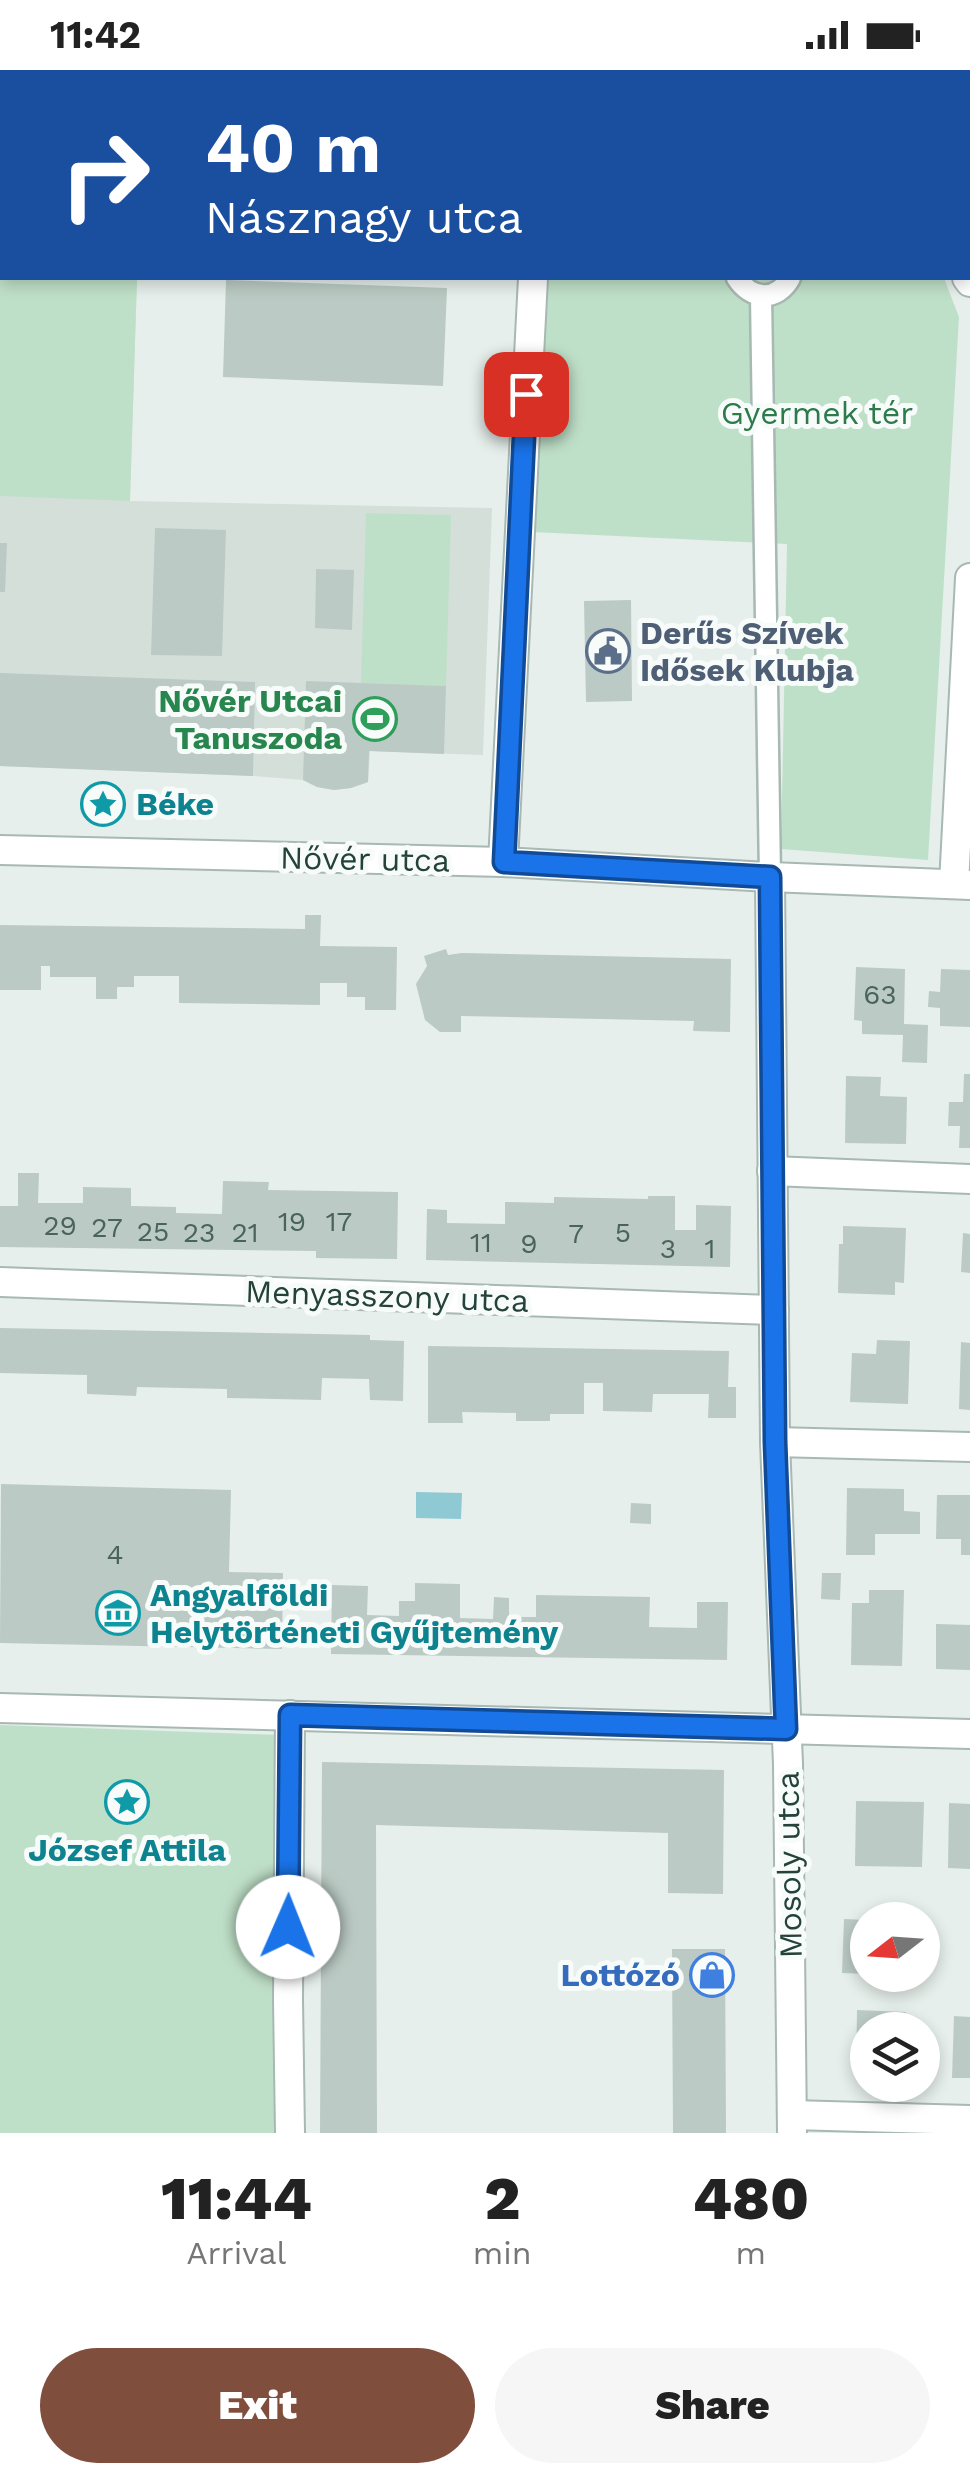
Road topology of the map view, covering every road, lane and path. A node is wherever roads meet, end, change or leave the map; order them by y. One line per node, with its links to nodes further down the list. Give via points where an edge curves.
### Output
1 (533, 280): 7 (street)
2 (738, 280): 4 (street)
3 (789, 280): 4 (street, via 777,293)
4 (761, 296): 8 (street)
5 (970, 578): 9 (street)
6 (0, 850): 7 (street, Nővér utca)
7 (504, 862): 8 (street, Nővér utca)
8 (770, 877): 9 (street, Nővér utca); 10 (street, Mosoly utca)
9 (962, 885)
10 (772, 1171): 11 (street); 13 (street, Mosoly utca)
11 (970, 1179)
12 (0, 1282): 13 (street, Menyasszony utca)
13 (774, 1310): 14 (street, Mosoly utca)
14 (775, 1442): 15 (street); 18 (street, Mosoly utca)
15 (970, 1447)
16 (0, 1708): 17 (street)
17 (290, 1715): 18 (street); 22 (street)
18 (786, 1729): 19 (street); 21 (street, Mosoly utca)
19 (970, 1734)
20 (970, 2120): 21 (street)
21 (792, 2124)
22 (290, 2133)

